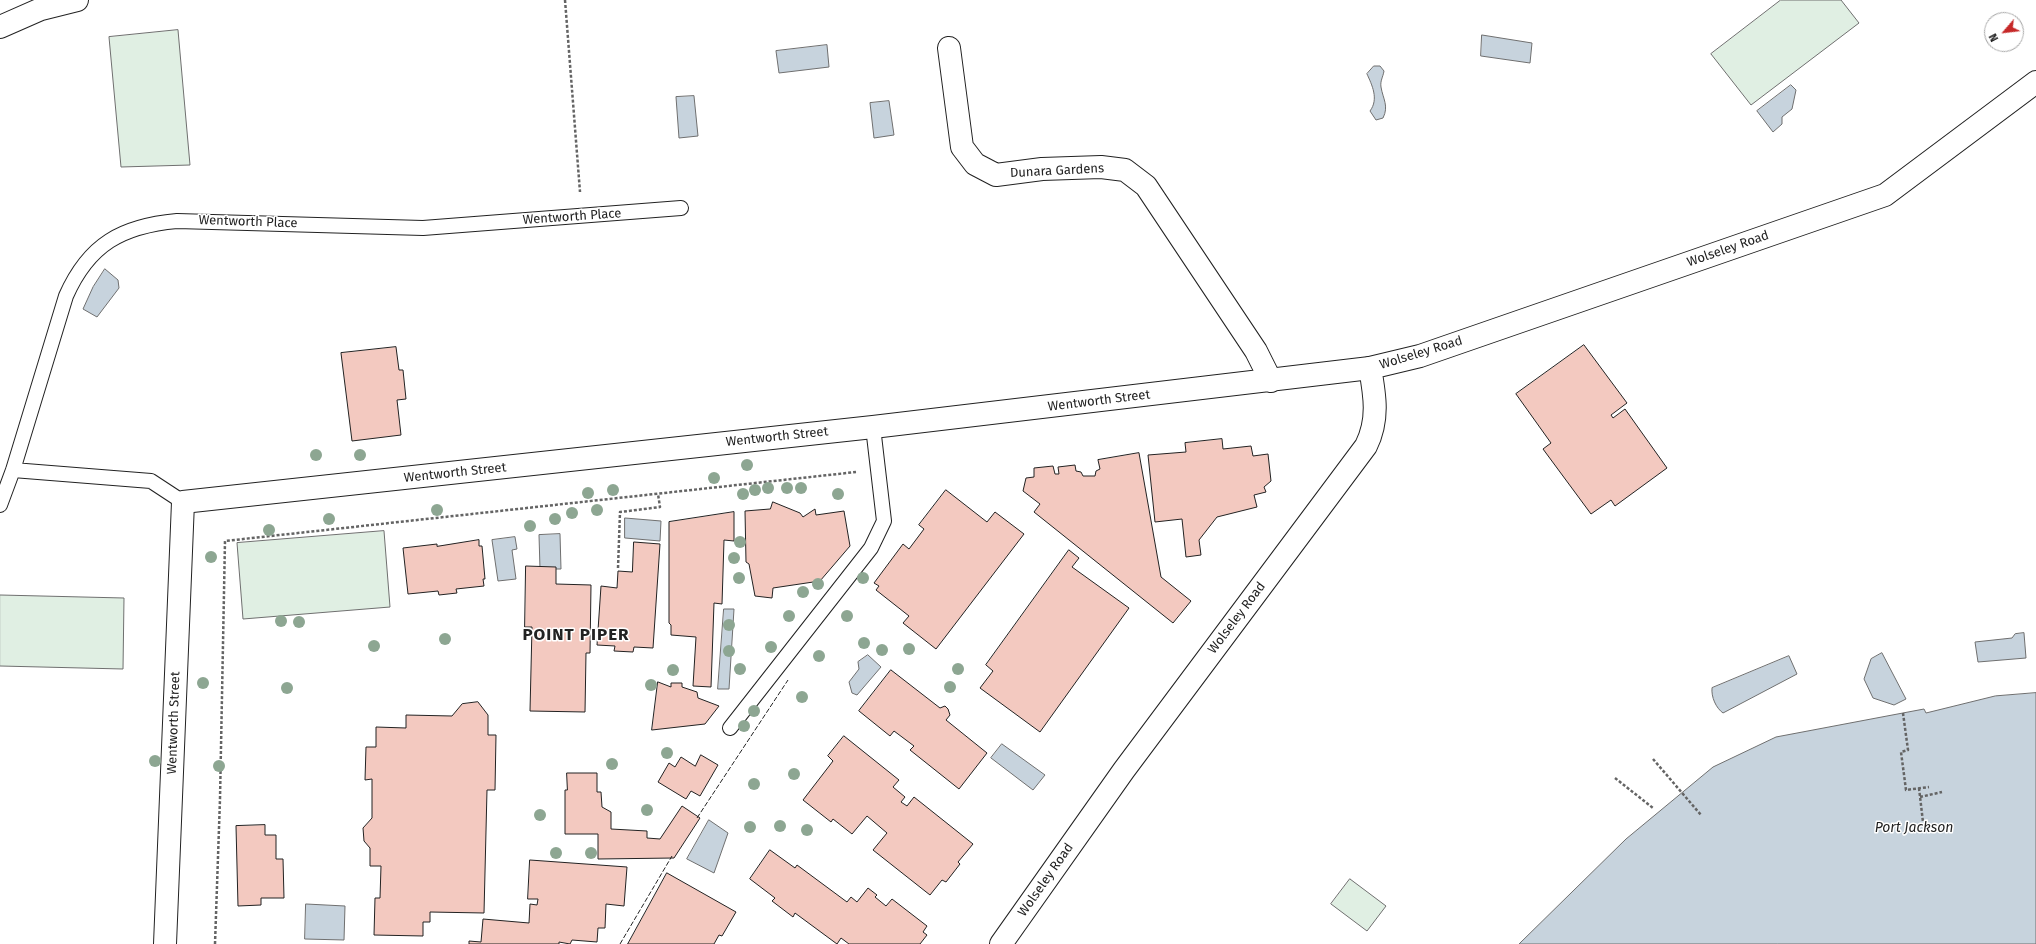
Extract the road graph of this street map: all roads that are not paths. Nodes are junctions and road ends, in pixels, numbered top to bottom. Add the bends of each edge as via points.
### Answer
1 (77, 0) edge
2 (0, 27) edge
3 (949, 48) dead end
4 (2036, 82) edge
5 (681, 208) dead end
6 (1370, 368) junction
7 (1271, 381) junction
8 (873, 427) junction
9 (14, 470) junction
10 (183, 502) junction
11 (0, 505) edge
12 (730, 728) dead end
13 (165, 944) edge
14 (1001, 944) edge

1 - 2 street via 41,10
3 - 7 street, Dunara Gardens via 962,147 975,164 996,174 1101,167 1125,170 1146,186 1256,351
4 - 6 street, Wolseley Road via 1885,195 1420,356
5 - 9 lane, Wentworth Place via 423,228 177,221 152,223 132,229 98,249 74,278 66,296
6 - 7 street, Wentworth Street
6 - 14 street, Wolseley Road via 1376,406 1371,436 1366,446 1124,770
7 - 8 street, Wentworth Street
8 - 10 street, Wentworth Street
8 - 12 lane via 884,521 871,548
9 - 10 lane via 150,482
9 - 11 lane, Wentworth Place
10 - 13 street, Wentworth Street

